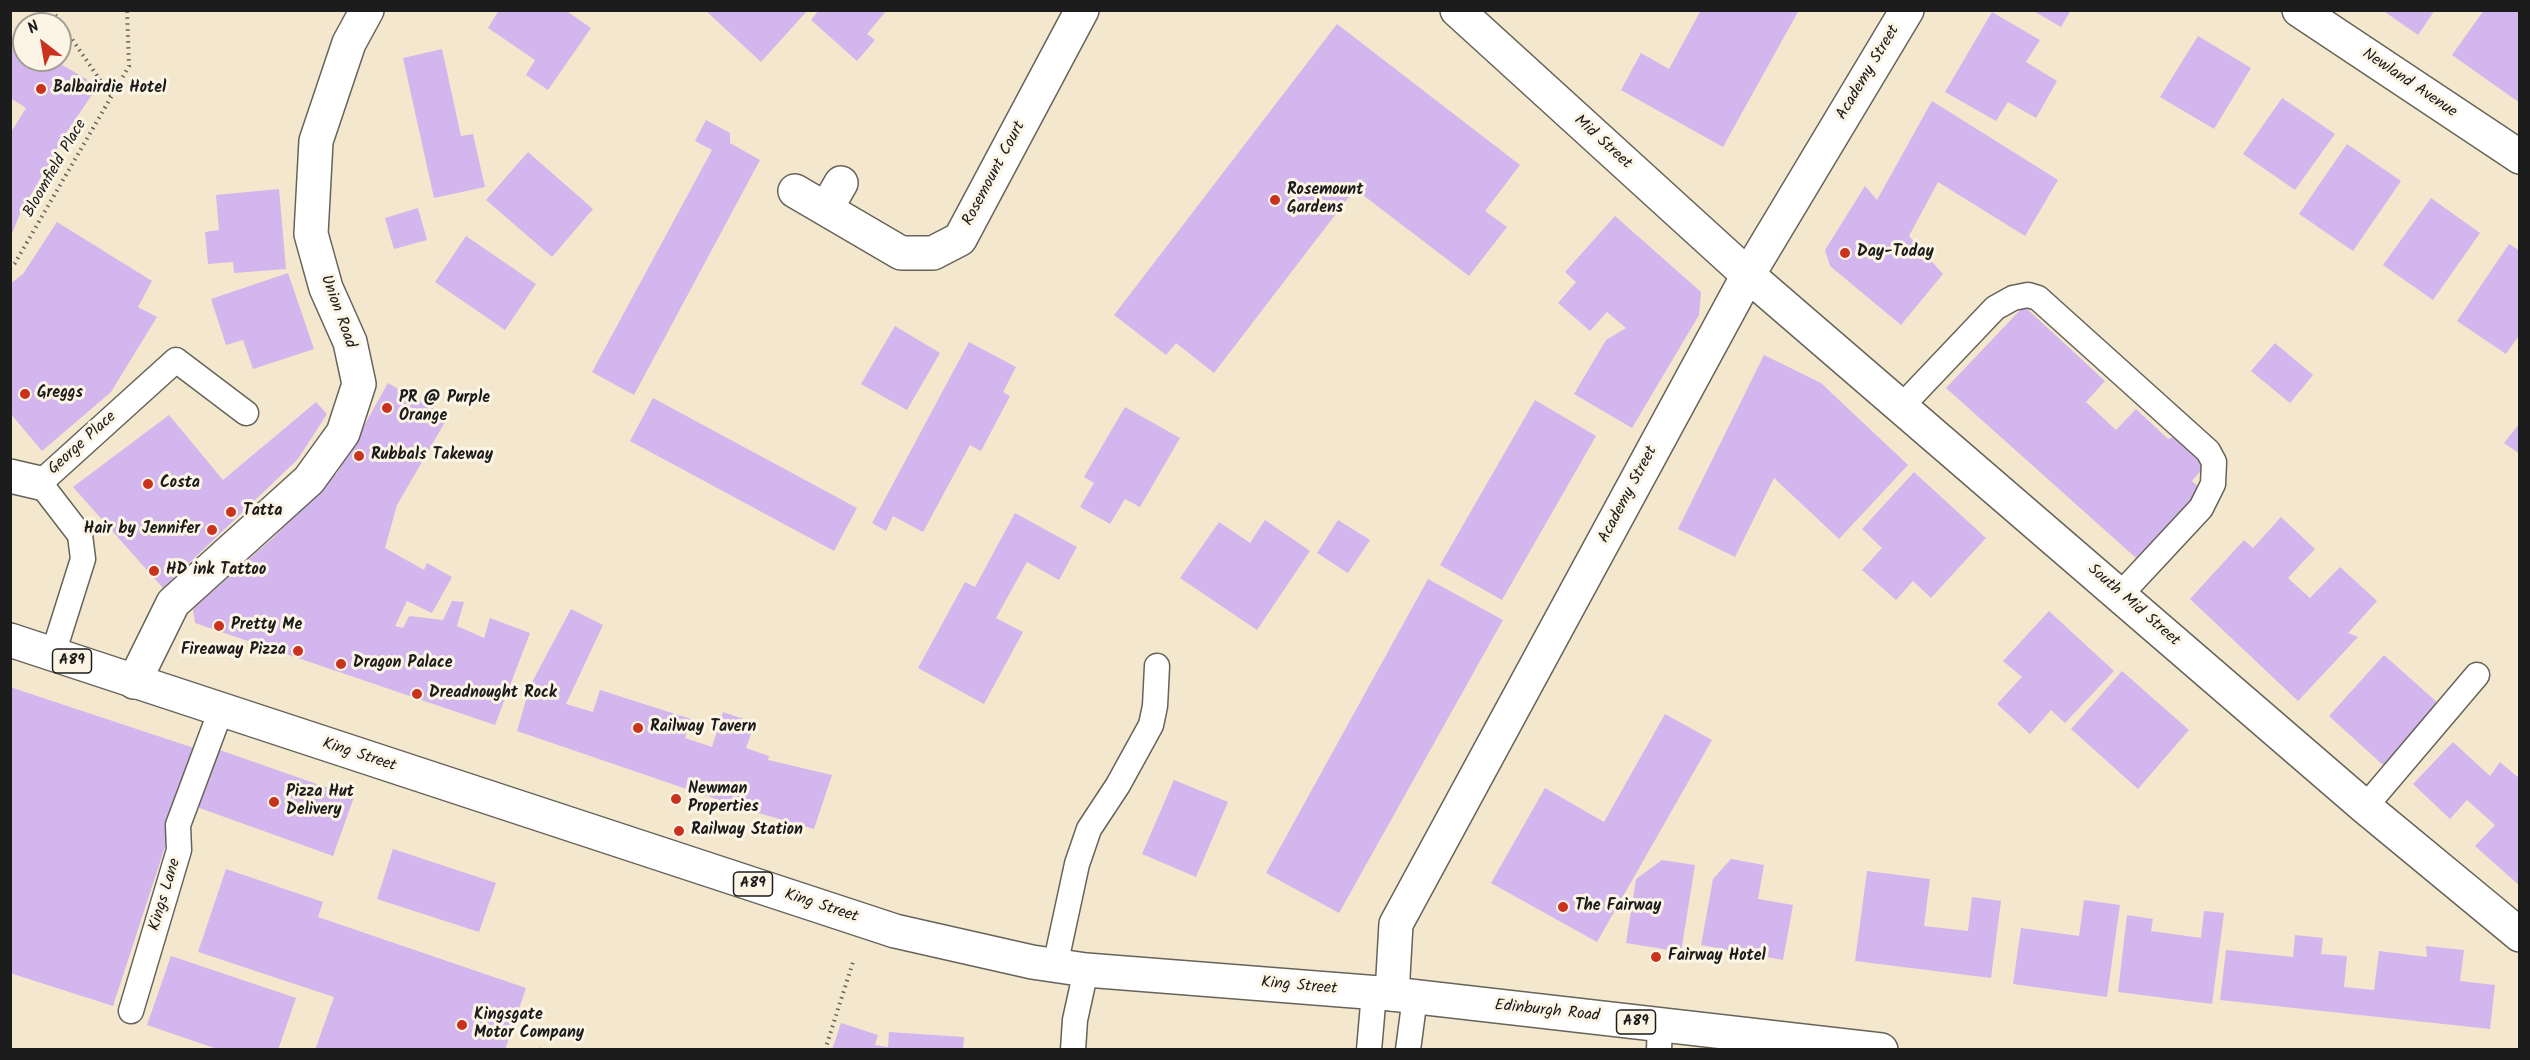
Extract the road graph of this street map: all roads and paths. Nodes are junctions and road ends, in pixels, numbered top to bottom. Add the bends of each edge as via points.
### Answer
1 (52, 10) edge
2 (127, 10) edge
3 (1082, 10) edge
4 (1457, 10) edge
5 (1907, 10) edge
6 (2299, 10) edge
7 (365, 12) edge
8 (111, 96) junction
9 (2520, 157) edge
10 (795, 191) dead end
11 (10, 268) edge
12 (1748, 275) junction
13 (1901, 407) junction
14 (246, 413) dead end
15 (25, 480) edge
16 (2120, 595) junction
17 (10, 640) edge
18 (53, 654) junction
19 (1157, 666) dead end
20 (2477, 675) dead end
21 (134, 682) junction
22 (221, 711) junction
23 (2365, 807) junction
24 (867, 921) junction
25 (2520, 935) edge
26 (1070, 968) junction
27 (1394, 995) junction
28 (131, 1011) dead end
29 (1659, 1037) edge
30 (825, 1050) edge
31 (1073, 1050) edge
32 (1369, 1050) edge
33 (1408, 1050) edge
34 (1881, 1050) edge

1 - 8 path
2 - 8 path, Bloomfield Place via 129,66
3 - 10 street, Rosemount Court via 960,239 933,253 901,253 834,196
4 - 12 street, Mid Street
5 - 12 street, Academy Street
6 - 9 street, Newland Avenue
7 - 21 street, Union Road via 350,43 316,141 311,234 326,288 350,342 359,384 343,433 309,480 173,603
8 - 11 path, Bloomfield Place
12 - 13 street, South Mid Street
12 - 27 street, Academy Street via 1396,924
13 - 16 street, South Mid Street
13 - 16 lane via 1995,308 2013,298 2038,298 2208,451 2214,462 2213,484 2201,508
14 - 15 lane, George Place via 176,360
15 - 18 lane, George Place via 80,535 83,559
16 - 23 street, South Mid Street
17 - 18 street, A89
18 - 21 street, A89
19 - 26 lane via 1151,725 1089,829 1077,864
20 - 23 lane
21 - 22 street, King Street / A89
22 - 24 street, King Street / A89
22 - 28 lane, Kings Lane via 178,825 179,850
23 - 25 street, South Mid Street
24 - 26 street, King Street / A89 via 895,931
24 - 30 path
26 - 27 street, King Street / A89
26 - 31 lane via 1075,1020
27 - 29 street, Edinburgh Road / A89
27 - 32 lane
27 - 33 lane
29 - 34 street, Edinburgh Road / A89

